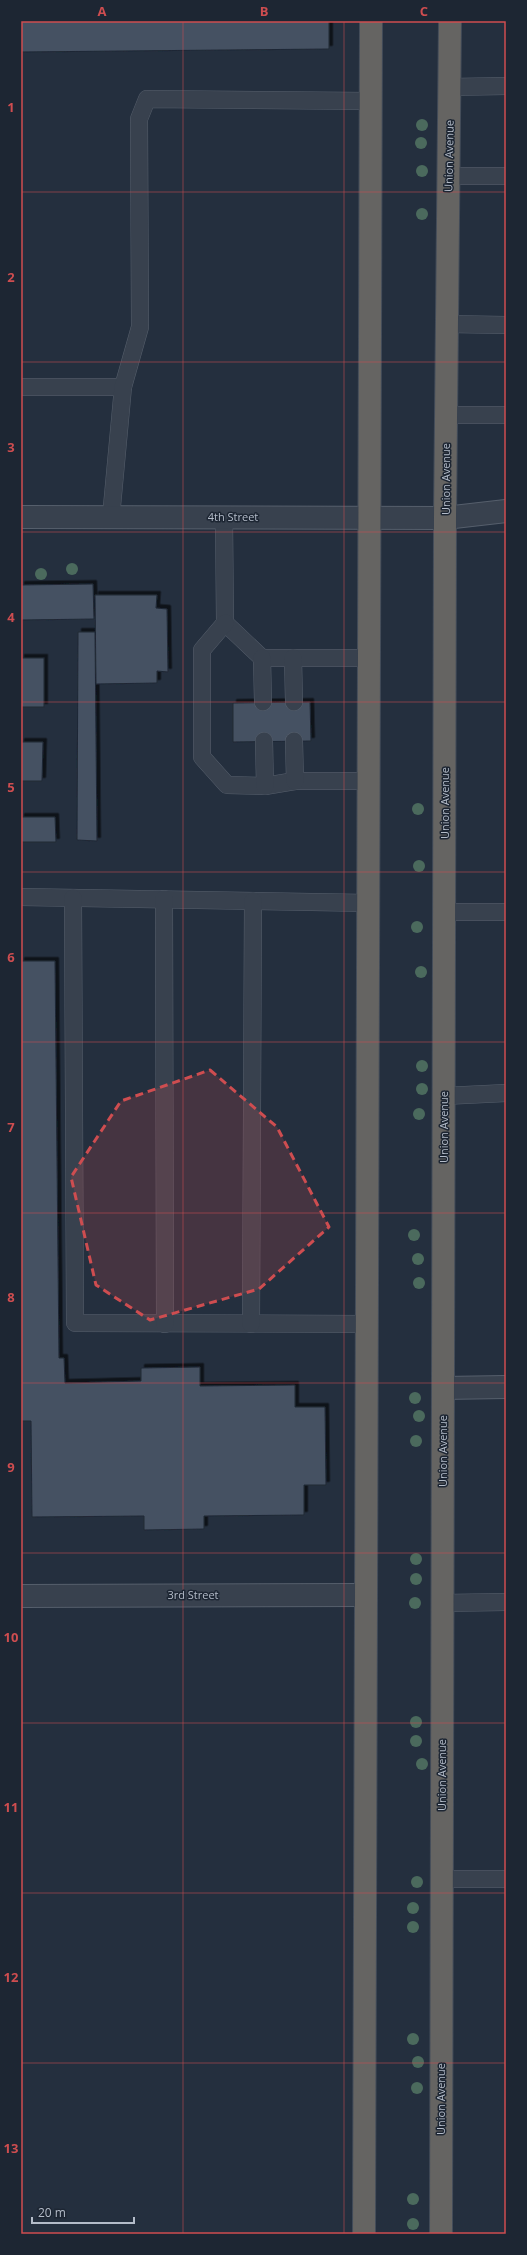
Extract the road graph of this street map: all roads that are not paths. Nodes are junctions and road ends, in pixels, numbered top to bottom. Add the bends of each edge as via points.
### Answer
1 (371, 21) edge
2 (450, 21) edge
3 (506, 86) edge
4 (450, 87) junction
5 (371, 101) junction
6 (449, 176) junction
7 (506, 176) edge
8 (447, 324) junction
9 (506, 325) edge
10 (123, 386) junction
11 (21, 387) edge
12 (446, 415) junction
13 (506, 415) edge
14 (506, 511) edge
15 (21, 516) edge
16 (111, 517) junction
17 (224, 517) junction
18 (370, 517) junction
19 (445, 518) junction
20 (224, 623) junction
21 (262, 658) junction
22 (293, 658) junction
23 (370, 658) junction
24 (263, 702) dead end
25 (294, 702) dead end
26 (264, 741) dead end
27 (294, 741) dead end
28 (295, 781) junction
29 (370, 781) junction
30 (265, 786) junction
31 (21, 897) edge
32 (73, 898) junction
33 (164, 899) junction
34 (253, 901) junction
35 (369, 903) junction
36 (444, 912) junction
37 (506, 912) edge
38 (506, 1093) edge
39 (444, 1096) junction
40 (165, 1324) junction
41 (251, 1324) junction
42 (367, 1324) junction
43 (506, 1387) edge
44 (443, 1388) junction
45 (366, 1595) junction
46 (21, 1596) edge
47 (443, 1602) junction
48 (506, 1602) edge
49 (442, 1879) junction
50 (506, 1879) edge
51 (364, 2234) edge
52 (441, 2234) edge

1 - 5 highway
2 - 4 highway, Union Avenue
3 - 4 lane
4 - 6 highway, Union Avenue
5 - 10 lane via 147,99 139,119 140,327
5 - 18 highway
6 - 7 lane
6 - 8 highway, Union Avenue
8 - 9 lane
8 - 12 highway, Union Avenue
10 - 11 lane
10 - 16 lane
12 - 13 lane
12 - 19 highway, Union Avenue
14 - 19 street, 4th Street
15 - 16 street, 4th Street
16 - 17 street, 4th Street
17 - 18 street, 4th Street
17 - 20 lane
18 - 19 street, 4th Street
18 - 23 highway
19 - 36 highway, Union Avenue
20 - 21 lane
20 - 30 lane via 202,650 202,757 227,785
21 - 22 lane
21 - 24 lane
22 - 23 lane
22 - 25 lane
23 - 29 highway
26 - 30 lane
27 - 28 lane
28 - 29 lane
28 - 30 lane
29 - 35 highway
31 - 32 lane
32 - 33 lane
32 - 40 lane via 75,1323
33 - 34 lane
33 - 40 lane
34 - 35 lane
34 - 41 lane
35 - 42 highway
36 - 37 lane
36 - 39 highway, Union Avenue
38 - 39 lane
39 - 44 highway, Union Avenue
40 - 41 lane
41 - 42 lane
42 - 45 highway
43 - 44 street
44 - 47 highway, Union Avenue
45 - 46 street, 3rd Street
45 - 51 highway
47 - 48 lane
47 - 49 highway, Union Avenue
49 - 50 lane
49 - 52 highway, Union Avenue

